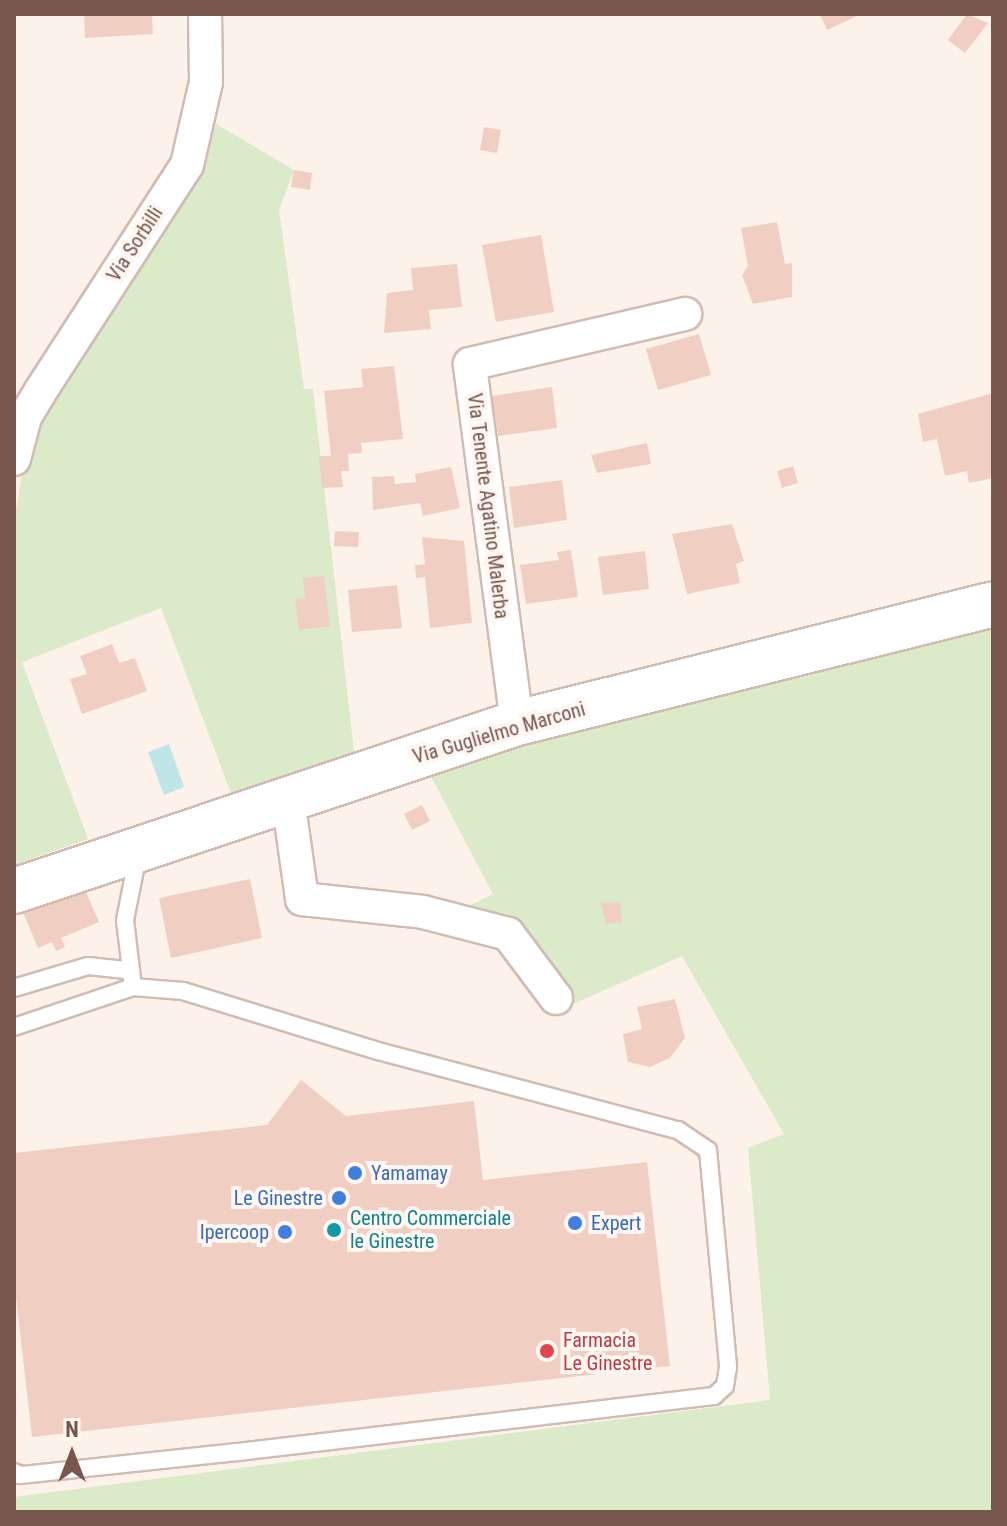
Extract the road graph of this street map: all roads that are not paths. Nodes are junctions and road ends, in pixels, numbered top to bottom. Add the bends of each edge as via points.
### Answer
1 (205, 14) edge
2 (685, 314) dead end
3 (14, 459) edge
4 (993, 604) edge
5 (517, 723) junction
6 (288, 799) junction
7 (140, 846) junction
8 (14, 891) edge
9 (126, 970) junction
10 (133, 987) junction
11 (14, 988) edge
12 (556, 998) dead end
13 (14, 1027) edge
14 (14, 1472) edge

1 - 3 street, Via Sorbilli via 206,82 187,165 25,417
2 - 5 street, Via Tenente Agatino Malerba via 470,364
4 - 5 main road, Via Guglielmo Marconi
5 - 6 main road, Via Guglielmo Marconi
6 - 7 main road, Via Guglielmo Marconi
6 - 12 street via 302,899 423,912 508,934
7 - 8 main road, Via Guglielmo Marconi
7 - 9 lane via 125,920
9 - 10 lane
9 - 11 lane via 88,966
10 - 13 lane
10 - 14 lane via 209,998 697,1139 708,1150 712,1171 725,1386 714,1396 222,1454

